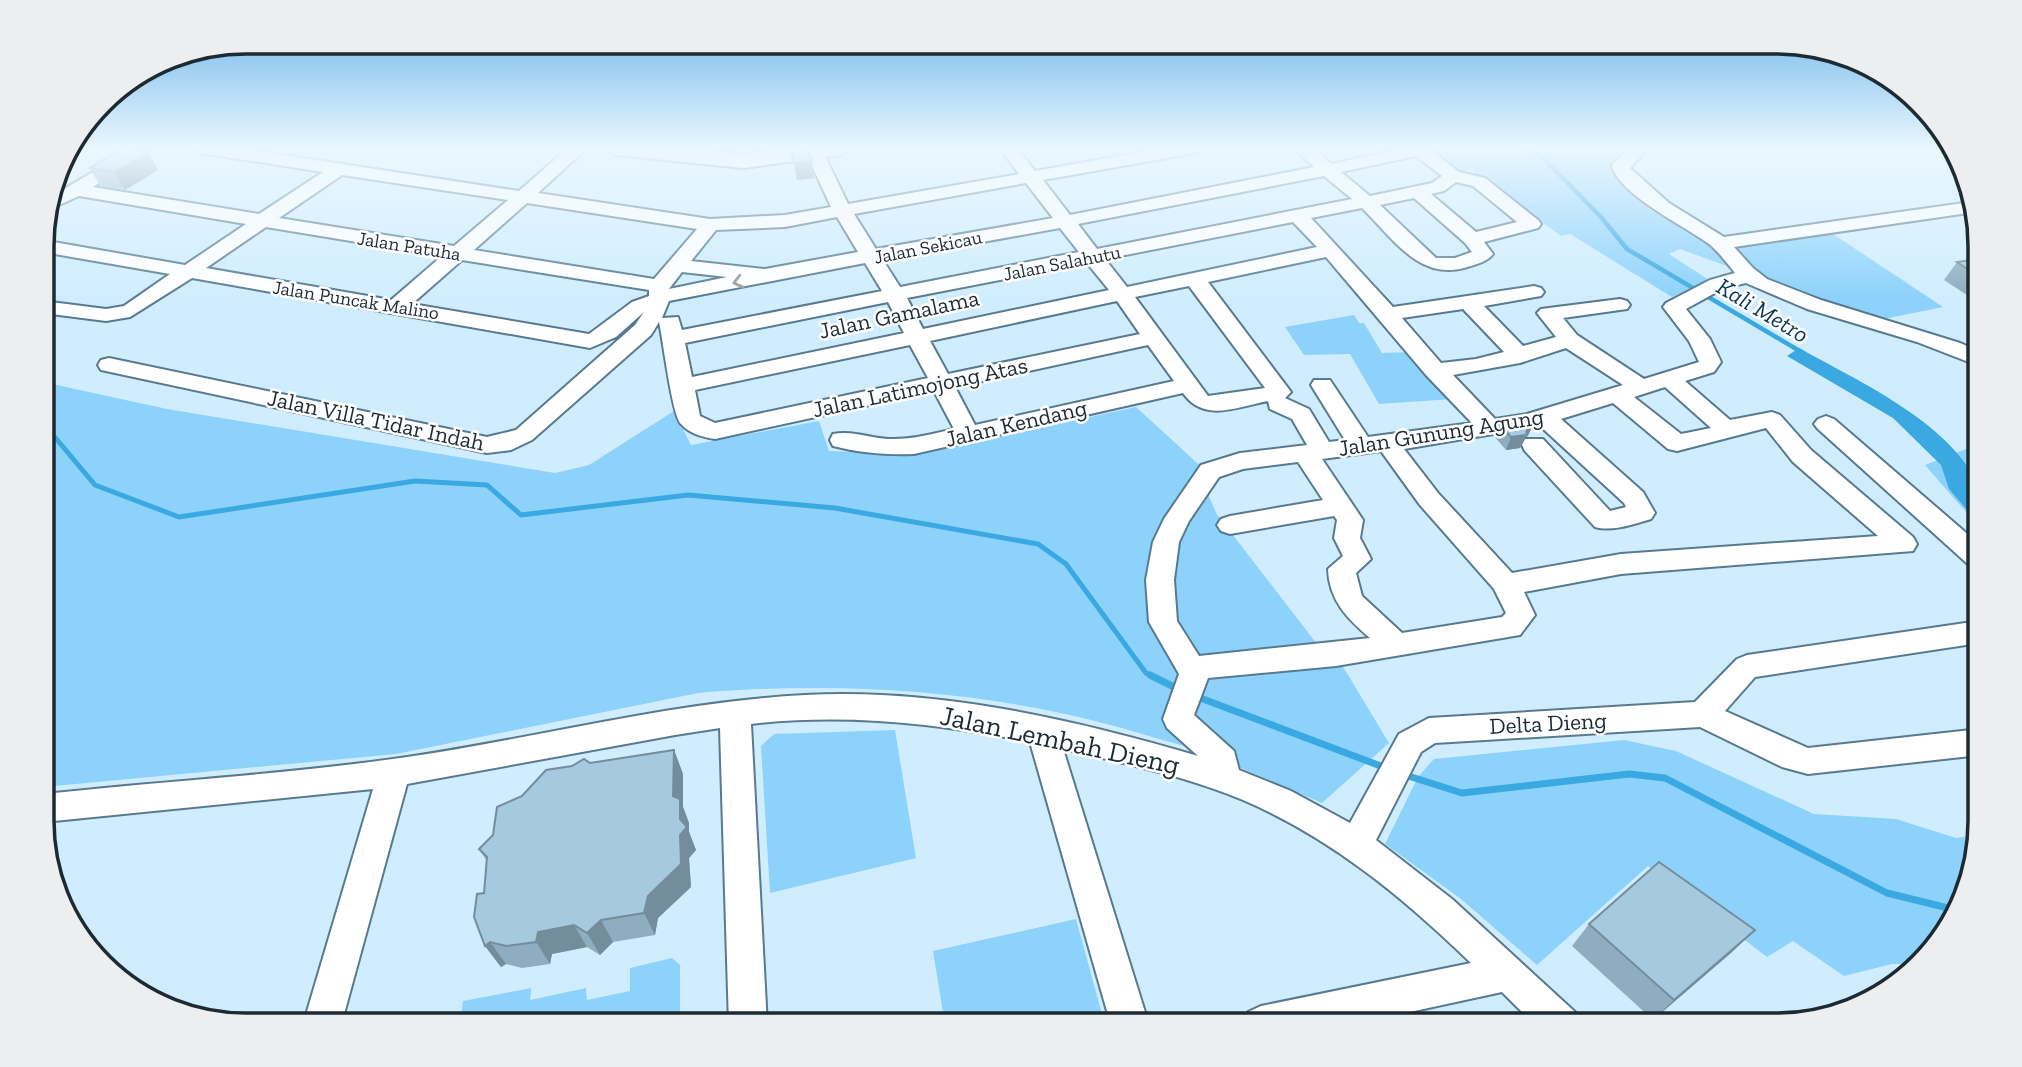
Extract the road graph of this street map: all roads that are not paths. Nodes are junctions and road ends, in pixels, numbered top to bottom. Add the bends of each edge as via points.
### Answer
1 (118, 198) edge
2 (295, 198) edge
3 (523, 198) edge
4 (536, 198) edge
5 (836, 198) edge
6 (921, 198) edge
7 (1047, 198) edge
8 (1194, 198) edge
9 (1213, 198) edge
10 (1361, 198) edge
11 (1386, 198) edge
12 (1425, 198) edge
13 (1499, 198) edge
14 (1650, 198) edge
15 (1366, 202) junction
16 (1963, 208) edge
17 (842, 212) junction
18 (1299, 218) junction
19 (260, 221) junction
20 (1065, 221) junction
21 (710, 225) junction
22 (1244, 228) junction
23 (1472, 239) junction
24 (1721, 243) junction
25 (55, 248) edge
26 (1331, 250) junction
27 (457, 254) junction
28 (873, 257) junction
29 (1093, 257) junction
30 (677, 265) junction
31 (187, 272) junction
32 (765, 275) junction
33 (1748, 276) junction
34 (1195, 278) junction
35 (1534, 292) dead end
36 (1122, 294) junction
37 (895, 295) junction
38 (658, 299) junction
39 (1470, 304) junction
40 (397, 306) junction
41 (1620, 306) dead end
42 (55, 309) edge
43 (1389, 314) junction
44 (919, 337) junction
45 (1155, 337) junction
46 (676, 338) junction
47 (1571, 340) junction
48 (1968, 355) edge
49 (1520, 356) junction
50 (109, 365) dead end
51 (1434, 370) junction
52 (1669, 379) junction
53 (941, 381) junction
54 (1188, 385) junction
55 (1322, 385) dead end
56 (682, 386) junction
57 (1643, 388) junction
58 (1619, 396) junction
59 (1278, 404) dead end
60 (1545, 418) junction
61 (689, 419) joint
62 (1716, 420) junction
63 (1826, 424) dead end
64 (1490, 428) junction
65 (968, 434) junction
66 (842, 440) dead end
67 (1387, 443) junction
68 (1361, 446) junction
69 (1534, 446) dead end
70 (1314, 452) junction
71 (1340, 506) junction
72 (1230, 525) dead end
73 (1968, 549) edge
74 (1505, 583) junction
75 (1968, 634) edge
76 (1396, 645) junction
77 (1188, 666) junction
78 (735, 714) junction
79 (1703, 714) junction
80 (1042, 730) junction
81 (1968, 743) edge
82 (394, 773) junction
83 (1224, 778) junction
84 (54, 807) edge
85 (1354, 846) junction
86 (1508, 973) junction
87 (1126, 1012) edge
88 (1321, 1012) edge
89 (1549, 1012) edge
90 (325, 1013) edge
91 (747, 1013) edge

1 - 19 street, Jalan Patuha
2 - 19 street
3 - 27 street
4 - 21 street
5 - 17 street
6 - 17 street
7 - 20 street
8 - 20 street, Jalan Sekicau
9 - 22 street
10 - 15 street
11 - 15 street, Jalan Salahutu
12 - 23 street
13 - 23 street via 1530,226
14 - 24 street via 1671,216
15 - 18 street, Jalan Salahutu
15 - 23 street via 1432,264 1453,265 1483,254
16 - 24 street
17 - 21 street
17 - 28 street
18 - 22 street, Jalan Salahutu
18 - 26 street
19 - 27 street, Jalan Patuha
19 - 31 street
20 - 28 street, Jalan Sekicau
20 - 29 street
21 - 30 street, Jalan Villa Tidar Indah
22 - 29 street, Jalan Salahutu
24 - 33 street
25 - 31 street, Jalan Puncak Malino
26 - 34 street, Jalan Gamalama
26 - 43 street
27 - 38 street, Jalan Patuha
27 - 40 street
28 - 32 street, Jalan Sekicau
28 - 37 street
29 - 36 street
29 - 37 street, Jalan Salahutu
30 - 32 street
30 - 38 street, Jalan Villa Tidar Indah
31 - 40 street, Jalan Puncak Malino
31 - 42 street via 121,313
32 -> 38 street
33 - 48 street
33 - 52 street, Jalan Gunung Agung via 1717,284 1673,307 1699,339 1710,362
34 - 36 street, Jalan Gamalama
34 - 54 street via 1280,392 1211,405 1200,401
35 - 39 street
36 - 44 street, Jalan Gamalama
36 - 45 street
37 - 44 street
37 - 46 street, Jalan Salahutu
38 - 40 street, Jalan Puncak Malino via 643,303 605,335 590,341
38 - 46 street
38 - 50 street, Jalan Villa Tidar Indah via 643,330 524,435 502,444 473,442
39 - 43 street
39 - 49 street
41 - 47 street via 1548,313
43 - 51 street
44 - 53 street
44 - 56 street, Jalan Gamalama
45 - 53 street, Jalan Latimojong Atas
45 - 54 street
46 - 56 street
47 - 49 street
47 - 57 street
49 - 51 street
51 - 64 street
52 - 57 street, Jalan Gunung Agung
52 - 62 street
53 - 61 street, Jalan Latimojong Atas via 715,431 704,430
53 - 65 street
54 - 65 street, Jalan Kendang
55 - 68 street
56 - 61 street
57 - 58 street, Jalan Gunung Agung
58 - 60 street, Jalan Gunung Agung
58 - 62 street via 1677,443 1730,432
59 - 70 street via 1299,411
60 - 64 street, Jalan Gunung Agung
60 - 69 street via 1634,498 1642,513 1604,521
62 - 74 street via 1772,420 1802,456 1904,544 1621,564
63 - 73 street
64 - 67 street, Jalan Gunung Agung
65 - 66 street, Jalan Kendang via 914,446
67 - 68 street, Jalan Gunung Agung
67 - 74 street via 1429,499
68 - 70 street, Jalan Gunung Agung
70 - 71 street
70 - 77 street, Jalan Gunung Agung via 1232,463 1210,471 1177,519 1167,542 1160,595 1163,622
71 - 72 street
71 - 76 street via 1350,520 1347,538 1358,559 1342,569 1346,597 1368,623 1382,629
74 - 76 street via 1521,615 1515,625
75 - 79 street via 1747,667
76 - 77 street via 1336,655
77 - 83 street via 1178,719 1223,760
78 - 80 street, Jalan Lembah Dieng via 772,709 904,711 977,717
78 - 82 street, Jalan Lembah Dieng
78 - 91 street
79 - 81 street, Delta Dieng via 1808,761
79 - 85 street, Delta Dieng via 1439,729 1415,738
80 - 83 street, Jalan Lembah Dieng
80 - 87 street
82 - 84 street
82 - 90 street
83 - 85 street, Jalan Lembah Dieng via 1309,816
85 - 86 street, Jalan Lembah Dieng via 1421,896
86 - 88 street
86 - 89 street, Jalan Lembah Dieng

